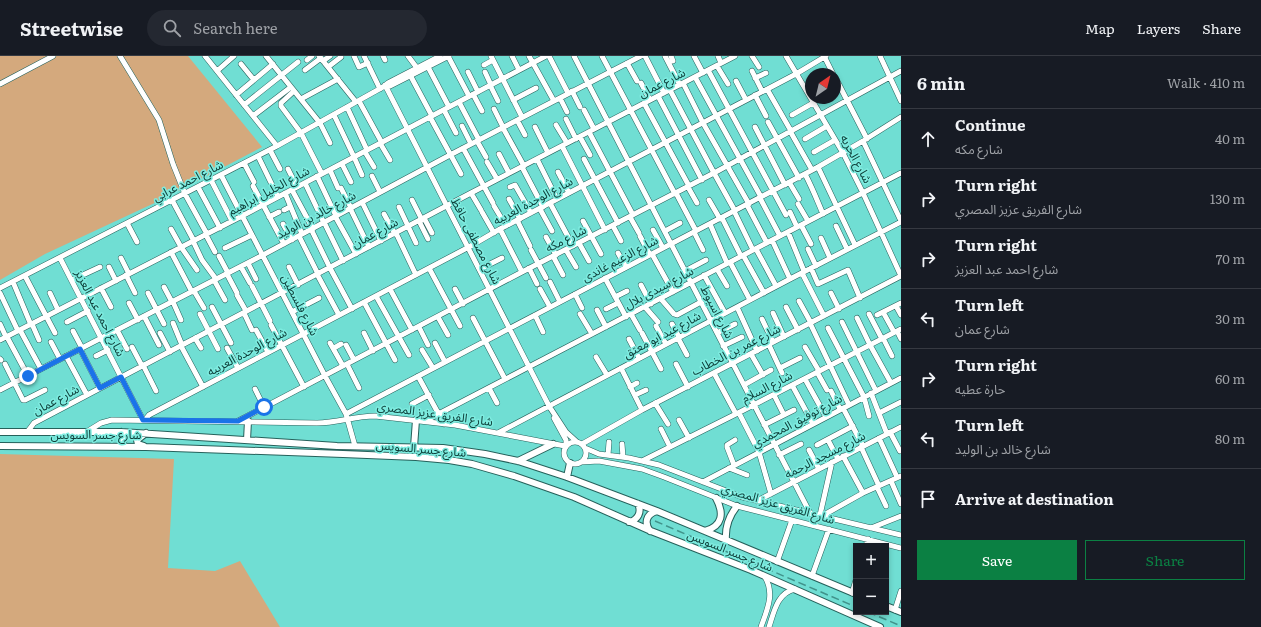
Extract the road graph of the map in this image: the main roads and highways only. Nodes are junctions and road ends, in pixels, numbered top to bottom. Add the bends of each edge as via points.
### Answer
1 (416, 420) road end
2 (248, 422) road end
3 (0, 432) edge
4 (121, 432) junction
5 (146, 433) junction
6 (247, 440) junction
7 (554, 444) road end
8 (0, 446) edge
9 (121, 446) junction
10 (146, 447) junction
11 (414, 447) junction
12 (518, 461) junction
13 (570, 463) road end
14 (567, 476) junction
15 (716, 498) road end
16 (638, 504) junction
17 (737, 506) road end
18 (657, 511) junction
19 (629, 522) junction
20 (651, 531) junction
21 (705, 531) junction
22 (726, 540) junction
23 (853, 593) edge
24 (880, 627) edge

1 - 11 main road
2 - 6 main road
3 - 4 main road, شارع جسر السويس
4 - 5 main road, شارع جسر السويس
4 - 9 main road via 124,439
5 - 6 main road, شارع جسر السويس
5 - 10 main road via 137,441
6 - 11 main road, شارع جسر السويس
7 - 12 main road
8 - 9 main road, شارع جسر السويس
9 - 10 main road, شارع جسر السويس
10 - 19 main road, شارع جسر السويس via 449,460 535,483 574,497
11 - 12 main road, شارع جسر السويس via 458,450
12 - 14 main road, شارع جسر السويس
13 - 14 main road
14 - 16 main road, شارع جسر السويس
15 - 21 main road via 721,510 720,519 714,527
16 - 18 main road, شارع جسر السويس
16 - 19 main road via 638,517
17 - 22 main road via 727,524
18 - 20 main road via 648,517 647,525
18 - 21 main road, شارع جسر السويس
19 - 20 main road, شارع جسر السويس
20 - 24 main road, شارع جسر السويس via 795,589
21 - 22 main road, شارع جسر السويس
22 - 23 main road, شارع جسر السويس

